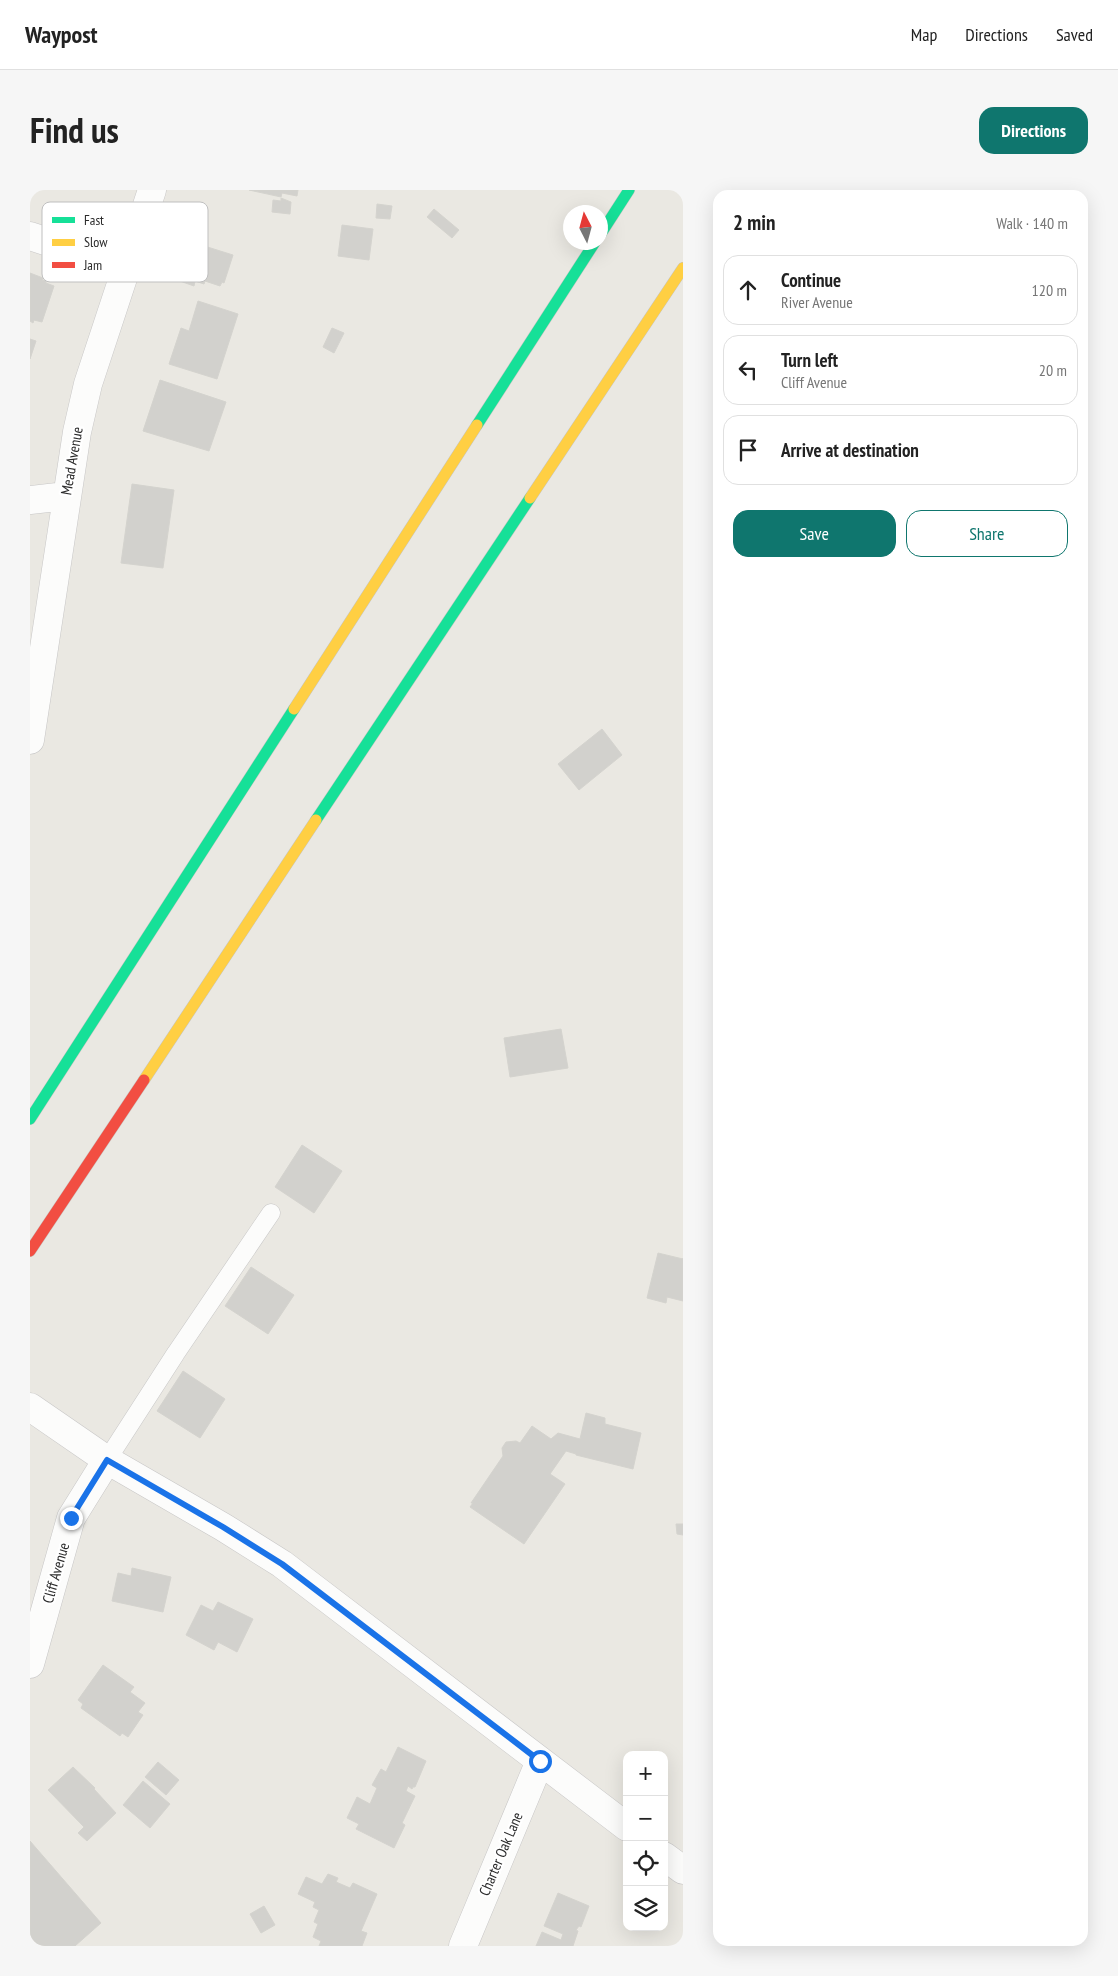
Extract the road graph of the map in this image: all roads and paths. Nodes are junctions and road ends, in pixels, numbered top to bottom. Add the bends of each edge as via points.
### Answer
1 (152, 190) edge
2 (630, 190) edge
3 (148, 202) edge
4 (608, 223) edge
5 (30, 236) edge
6 (42, 240) edge
7 (590, 250) edge
8 (683, 268) edge
9 (122, 282) edge
10 (66, 496) junction
11 (30, 500) edge
12 (30, 740) edge
13 (30, 1119) edge
14 (271, 1213) dead end
15 (30, 1250) edge
16 (30, 1407) edge
17 (107, 1460) junction
18 (30, 1664) edge
19 (540, 1761) junction
20 (623, 1824) edge
21 (668, 1859) edge
22 (683, 1870) edge
23 (463, 1946) edge

1 - 3 street, Mead Avenue
2 - 4 highway
5 - 6 street
7 - 13 highway
8 - 15 highway
9 - 10 street, Mead Avenue via 88,384 76,432
10 - 11 street
10 - 12 street, Mead Avenue
14 - 17 lane
16 - 17 street
17 - 18 street, Cliff Avenue via 71,1518
17 - 19 street via 282,1564
19 - 20 street
19 - 23 street, Charter Oak Lane
21 - 22 street

